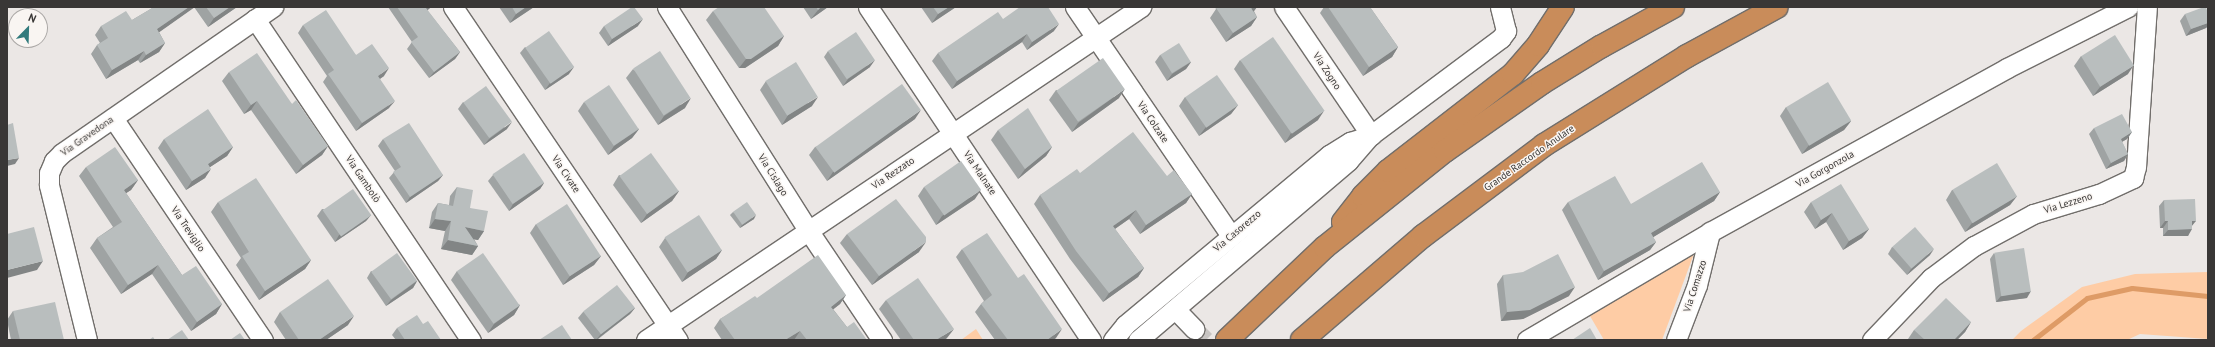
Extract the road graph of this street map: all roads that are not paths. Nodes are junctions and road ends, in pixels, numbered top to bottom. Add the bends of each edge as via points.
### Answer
1 (273, 7) edge
2 (453, 7) edge
3 (667, 7) edge
4 (868, 7) edge
5 (1075, 7) edge
6 (1141, 7) edge
7 (1284, 7) edge
8 (1500, 7) edge
9 (1563, 7) edge
10 (1673, 7) edge
11 (1777, 7) edge
12 (2128, 7) edge
13 (2147, 7) edge
14 (255, 19) junction
15 (1096, 38) junction
16 (113, 118) junction
17 (952, 132) junction
18 (1371, 135) junction
19 (808, 230) junction
20 (1710, 232) junction
21 (1231, 236) junction
22 (1325, 247) junction
23 (1175, 310) junction
24 (1194, 329) tunnel mouth
25 (673, 332) edge
26 (87, 340) edge
27 (263, 340) edge
28 (471, 340) edge
29 (646, 340) edge
30 (882, 340) edge
31 (1091, 340) edge
32 (1113, 340) edge
33 (1138, 340) edge
34 (1227, 340) edge
35 (1302, 340) edge
36 (1527, 340) edge
37 (1676, 340) edge
38 (1872, 340) edge

1 - 14 street, Via Gravedona
2 - 25 street, Via Civate
3 - 19 street, Via Cislago
4 - 17 street, Via Malnate
5 - 15 street, Via Colzate
6 - 15 street, Via Rezzato
7 - 18 street, Via Zogno
8 - 18 street, Via Casorezzo via 1506,31 1501,38
9 - 22 highway via 1521,66 1374,183
10 - 22 highway via 1602,46 1480,126
11 - 35 highway, Grande Raccordo Anulare via 1687,56 1544,146 1423,236
12 - 20 street, Via Gorgonzola via 2007,68
13 - 38 street, Via Lezzeno via 2136,167 2133,178 2099,194 2033,214 1974,246 1931,278
14 - 16 street, Via Gravedona
14 - 28 street, Via Gambolò
15 - 17 street, Via Rezzato
15 - 21 street, Via Colzate
16 - 26 street, Via Gravedona via 62,153 54,161 49,173 49,184
16 - 27 street, Via Treviglio
17 - 19 street, Via Rezzato
17 - 31 street, Via Malnate
18 - 21 street, Via Casorezzo via 1350,142 1329,155
18 - 23 street, Via Casorezzo via 1352,158
19 - 25 street, Via Rezzato
19 - 30 street, Via Cislago
20 - 36 street, Via Gorgonzola
20 - 37 street, Via Comazzo via 1697,285
21 - 32 street, Via Casorezzo via 1125,325
22 - 34 highway
23 - 24 street
23 - 33 street, Via Casorezzo
25 - 29 street, Via Rezzato

